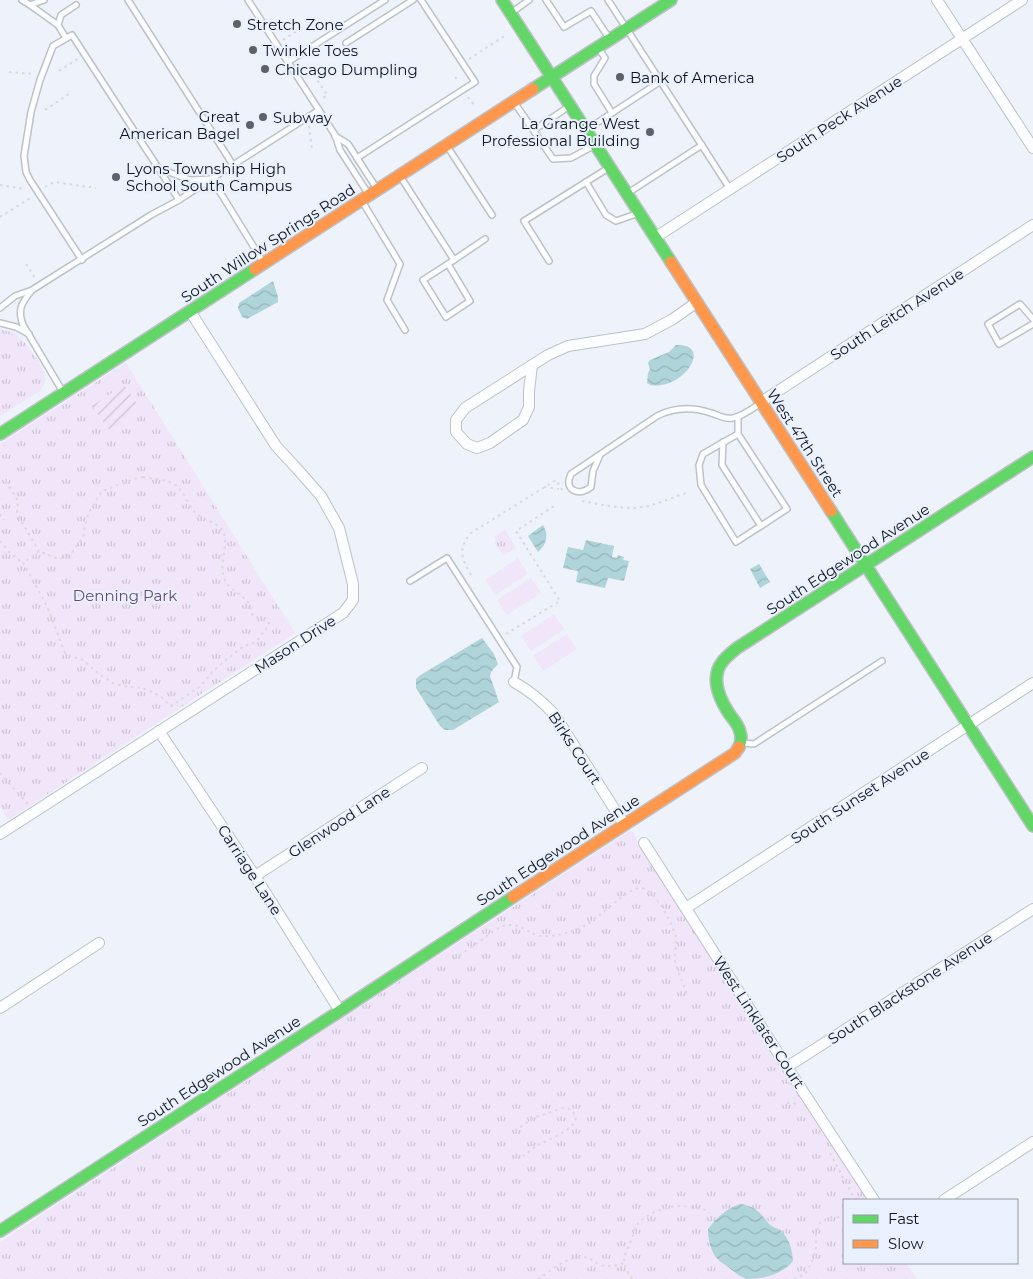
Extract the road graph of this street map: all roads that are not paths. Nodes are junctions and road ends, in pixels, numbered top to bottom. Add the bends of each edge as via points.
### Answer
1 (22, 0) edge
2 (44, 0) edge
3 (128, 0) edge
4 (248, 0) edge
5 (385, 0) edge
6 (413, 0) edge
7 (421, 0) edge
8 (502, 0) edge
9 (528, 0) edge
10 (546, 0) edge
11 (608, 0) edge
12 (671, 0) edge
13 (938, 0) edge
14 (1022, 0) edge
15 (30, 5) junction
16 (76, 5) dead end
17 (510, 13) junction
18 (58, 26) junction
19 (627, 29) junction
20 (66, 38) junction
21 (963, 39) junction
22 (610, 40) junction
23 (346, 43) dead end
24 (598, 47) junction
25 (288, 62) junction
26 (552, 78) junction
27 (660, 81) junction
28 (514, 102) junction
29 (570, 106) junction
30 (319, 110) junction
31 (612, 113) junction
32 (534, 130) junction
33 (586, 130) junction
34 (335, 135) junction
35 (596, 145) junction
36 (702, 145) junction
37 (446, 146) junction
38 (1033, 148) edge
39 (357, 158) junction
40 (234, 165) junction
41 (610, 167) junction
42 (158, 168) junction
43 (400, 176) junction
44 (212, 179) junction
45 (586, 182) junction
46 (730, 189) junction
47 (628, 194) junction
48 (370, 195) junction
49 (179, 200) junction
50 (640, 212) junction
51 (492, 215) dead end
52 (1033, 225) edge
53 (656, 238) junction
54 (485, 239) dead end
55 (82, 260) junction
56 (454, 260) junction
57 (549, 261) dead end
58 (264, 263) junction
59 (448, 264) junction
60 (32, 290) junction
61 (697, 302) junction
62 (0, 308) edge
63 (190, 311) junction
64 (1033, 319) edge
65 (0, 323) edge
66 (1033, 324) edge
67 (405, 330) dead end
68 (29, 334) junction
69 (532, 364) junction
70 (64, 393) junction
71 (761, 402) junction
72 (738, 417) junction
73 (0, 434) edge
74 (738, 434) junction
75 (724, 442) junction
76 (600, 455) junction
77 (1033, 457) edge
78 (761, 526) junction
79 (866, 565) junction
80 (410, 581) dead end
81 (882, 661) dead end
82 (514, 682) joint
83 (1033, 683) edge
84 (969, 725) junction
85 (159, 731) junction
86 (742, 743) junction
87 (422, 768) dead end
88 (624, 824) junction
89 (1033, 826) edge
90 (0, 834) edge
91 (644, 843) dead end
92 (255, 876) junction
93 (686, 908) junction
94 (1033, 908) edge
95 (99, 943) dead end
96 (0, 1008) edge
97 (340, 1011) junction
98 (787, 1067) junction
99 (1033, 1142) edge
100 (873, 1199) edge
101 (946, 1199) edge
102 (0, 1231) edge

1 - 15 lane
2 - 15 lane
3 - 40 lane
4 - 25 lane
5 - 25 lane
6 - 23 lane
7 - 39 lane via 475,82
8 - 17 street, West 47th Street
9 - 17 lane
10 - 22 lane via 564,27 591,11
11 - 19 lane
12 - 19 street, South Willow Springs Road
13 - 21 street
14 - 21 street, South Peck Avenue
15 - 18 lane
16 - 18 lane via 61,15
17 - 26 street, West 47th Street
18 - 20 lane
19 - 22 street, South Willow Springs Road
19 - 27 lane
20 - 42 lane via 72,34
20 - 55 lane via 53,46 40,80 24,156 26,172
21 - 38 street
21 - 46 street, South Peck Avenue
22 - 24 street, South Willow Springs Road
24 - 26 street, South Willow Springs Road
24 - 31 lane via 605,58 594,76 594,84
25 - 30 lane
26 - 28 street, South Willow Springs Road
26 - 29 street, West 47th Street
27 - 31 lane
27 - 36 lane
28 - 32 lane
28 - 37 street, South Willow Springs Road
29 - 32 lane
29 - 33 street, West 47th Street
30 - 34 lane
30 - 40 lane
31 - 33 lane
32 - 35 lane via 553,159 571,158
33 - 35 street, West 47th Street
34 - 39 lane via 348,144
34 - 48 lane via 340,150
35 - 41 street, West 47th Street
36 - 46 lane
36 - 47 lane
37 - 43 street, South Willow Springs Road
37 - 51 lane
39 - 48 lane
40 - 44 lane
41 - 45 lane
41 - 47 street, West 47th Street
42 - 44 lane via 190,180
42 - 49 lane
43 - 48 street, South Willow Springs Road
43 - 56 lane
44 - 49 lane
44 - 58 lane
45 - 50 lane via 606,215 616,221
45 - 57 lane via 524,221
46 - 53 street, South Peck Avenue
47 - 50 street, West 47th Street
48 - 58 street, South Willow Springs Road
48 - 67 lane via 400,264 387,300
49 - 55 lane
50 - 53 street, West 47th Street
52 - 71 street, South Leitch Avenue
53 - 61 street, West 47th Street
54 - 56 lane
55 - 60 lane
56 - 59 lane
58 - 63 street, South Willow Springs Road
59 - 59 lane via 423,280 446,317 470,301
60 - 62 lane via 15,296
60 - 68 lane via 20,308 20,317
61 - 69 street via 645,334 568,346
61 - 71 street, West 47th Street
63 - 70 street, South Willow Springs Road
63 - 85 street, Mason Drive via 276,446 321,496 339,528 353,584 353,600 343,613
64 - 66 lane via 1020,304 988,324 999,344
65 - 68 lane
68 - 70 lane
69 - 69 street via 464,408 456,420 456,432 467,444 477,448 523,420 529,407
70 - 73 street, South Willow Springs Road
71 - 72 lane
71 - 79 street, West 47th Street
72 - 74 lane
72 - 76 lane via 724,418 710,412 682,408 666,412
74 - 75 lane
74 - 78 lane via 787,509
75 - 78 lane via 722,464
75 - 78 lane via 703,454 699,465 701,484 736,542
76 - 76 lane via 571,474 568,480 571,488 581,492 591,487
77 - 79 street, South Edgewood Avenue
79 - 84 street, West 47th Street
79 - 86 street, South Edgewood Avenue via 737,648 720,663 715,678 718,694 740,730
80 - 82 lane via 447,558 517,667
81 - 86 lane via 754,744
82 - 88 street, Birks Court via 540,699 554,714
83 - 84 street, South Sunset Avenue
84 - 89 street, West 47th Street
84 - 93 street, South Sunset Avenue
85 - 90 street, Mason Drive
85 - 92 street, Carriage Lane
86 - 88 street, South Edgewood Avenue via 735,753
87 - 92 street, Glenwood Lane
88 - 97 street, South Edgewood Avenue
91 - 93 street, West Linklater Court
92 - 97 street, Carriage Lane
93 - 98 street, West Linklater Court
94 - 98 street, South Blackstone Avenue
95 - 96 street
97 - 102 street, South Edgewood Avenue
98 - 100 street, West Linklater Court
99 - 101 street

